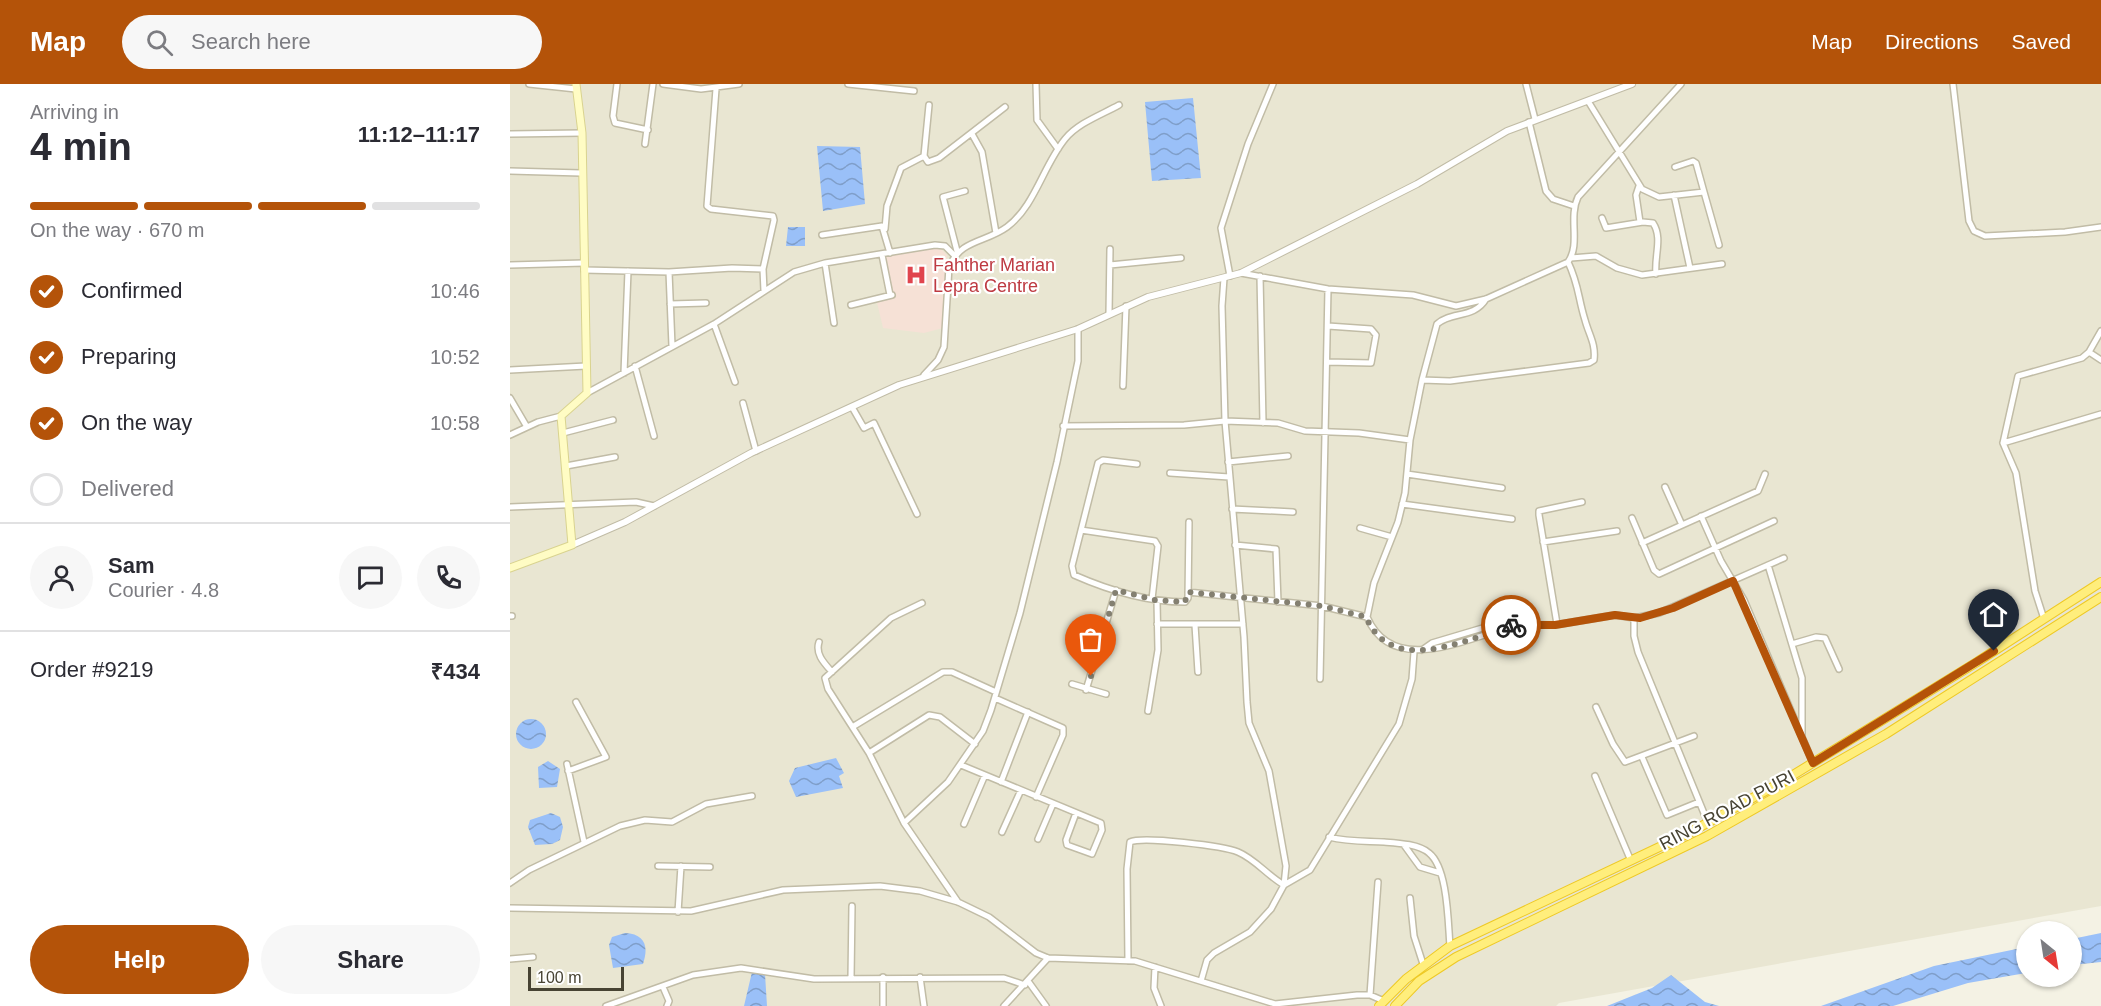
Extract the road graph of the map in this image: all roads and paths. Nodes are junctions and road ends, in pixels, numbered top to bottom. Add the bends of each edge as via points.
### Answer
1 (529, 84) edge
2 (617, 84) edge
3 (653, 84) edge
4 (663, 84) edge
5 (739, 84) edge
6 (853, 84) edge
7 (1036, 84) edge
8 (1273, 84) edge
9 (1526, 84) edge
10 (1632, 84) edge
11 (1681, 84) edge
12 (1953, 84) edge
13 (576, 86) edge
14 (716, 89) junction
15 (914, 91) dead end
16 (1588, 100) junction
17 (929, 105) dead end
18 (1119, 105) dead end
19 (1005, 107) dead end
20 (1532, 121) junction
21 (648, 130) junction
22 (582, 133) junction
23 (510, 134) edge
24 (972, 134) junction
25 (645, 144) dead end
26 (1058, 149) junction
27 (1618, 152) junction
28 (924, 156) junction
29 (1674, 167) dead end
30 (510, 171) edge
31 (581, 173) junction
32 (1639, 186) junction
33 (965, 192) dead end
34 (1704, 192) junction
35 (1674, 195) junction
36 (1574, 206) junction
37 (1602, 218) dead end
38 (1640, 222) junction
39 (2101, 227) edge
40 (885, 229) junction
41 (996, 233) junction
42 (822, 235) dead end
43 (1719, 244) dead end
44 (1110, 249) dead end
45 (956, 253) junction
46 (890, 254) junction
47 (882, 255) junction
48 (1181, 258) dead end
49 (1569, 260) junction
50 (825, 263) junction
51 (1722, 264) dead end
52 (510, 265) edge
53 (1110, 265) junction
54 (584, 267) junction
55 (1690, 268) junction
56 (763, 269) junction
57 (628, 272) junction
58 (669, 272) junction
59 (1241, 273) junction
60 (1656, 274) junction
61 (1260, 276) junction
62 (1227, 277) junction
63 (1328, 289) junction
64 (764, 291) junction
65 (1486, 299) junction
66 (706, 303) dead end
67 (669, 304) junction
68 (851, 305) dead end
69 (1126, 306) junction
70 (1109, 314) junction
71 (834, 323) dead end
72 (714, 324) junction
73 (1328, 326) junction
74 (1078, 329) junction
75 (2101, 331) edge
76 (672, 346) junction
77 (2089, 352) junction
78 (2101, 360) edge
79 (1327, 362) junction
80 (586, 366) junction
81 (635, 366) junction
82 (510, 370) edge
83 (624, 373) junction
84 (924, 375) junction
85 (1422, 380) junction
86 (735, 382) dead end
87 (1123, 386) dead end
88 (587, 393) junction
89 (510, 398) edge
90 (742, 403) dead end
91 (852, 407) junction
92 (2101, 414) edge
93 (561, 416) junction
94 (613, 420) dead end
95 (1225, 421) junction
96 (1263, 423) junction
97 (1064, 426) junction
98 (527, 427) junction
99 (1326, 431) junction
100 (563, 434) junction
101 (510, 435) edge
102 (654, 436) dead end
103 (1410, 440) junction
104 (2002, 443) junction
105 (756, 451) junction
106 (1288, 456) dead end
107 (615, 457) dead end
108 (1228, 462) junction
109 (1137, 464) dead end
110 (566, 466) junction
111 (1170, 473) dead end
112 (1407, 474) junction
113 (1765, 474) dead end
114 (1229, 477) junction
115 (1665, 487) dead end
116 (1502, 488) dead end
117 (1582, 502) dead end
118 (1402, 504) junction
119 (568, 506) junction
120 (654, 506) junction
121 (510, 507) edge
122 (1232, 509) junction
123 (1293, 512) dead end
124 (917, 514) dead end
125 (1701, 516) junction
126 (1632, 518) dead end
127 (1512, 519) dead end
128 (1774, 521) dead end
129 (1189, 522) dead end
130 (1682, 525) junction
131 (1360, 528) dead end
132 (1081, 531) junction
133 (1617, 531) dead end
134 (1392, 537) junction
135 (1543, 542) junction
136 (1642, 543) junction
137 (572, 544) junction
138 (1235, 545) junction
139 (1715, 548) junction
140 (1784, 558) dead end
141 (1768, 565) junction
142 (510, 568) edge
143 (1733, 581) junction
144 (2101, 582) edge
145 (1116, 590) junction
146 (1188, 592) junction
147 (2101, 597) edge
148 (1240, 599) junction
149 (1154, 600) junction
150 (1278, 602) junction
151 (922, 603) dead end
152 (1322, 606) junction
153 (1366, 617) junction
154 (1634, 618) junction
155 (2044, 619) junction
156 (1157, 624) junction
157 (1243, 624) junction
158 (1557, 624) junction
159 (1195, 625) junction
160 (819, 642) dead end
161 (1792, 644) junction
162 (1414, 652) junction
163 (1839, 669) dead end
164 (832, 672) junction
165 (1198, 672) dead end
166 (1320, 679) dead end
167 (1072, 684) dead end
168 (1086, 690) junction
169 (1106, 694) dead end
170 (996, 695) junction
171 (576, 702) dead end
172 (1596, 707) dead end
173 (1149, 711) dead end
174 (1028, 712) junction
175 (854, 726) junction
176 (1694, 736) dead end
177 (1802, 739) junction
178 (975, 744) junction
179 (1675, 744) junction
180 (869, 753) junction
181 (1642, 757) junction
182 (1813, 763) junction
183 (567, 764) dead end
184 (961, 765) junction
185 (568, 771) junction
186 (985, 776) junction
187 (1595, 776) dead end
188 (1001, 782) junction
189 (1021, 790) junction
190 (752, 796) dead end
191 (1036, 797) junction
192 (1699, 802) junction
193 (1053, 804) junction
194 (1076, 813) junction
195 (1708, 822) junction
196 (904, 823) junction
197 (964, 824) dead end
198 (1002, 832) dead end
199 (1329, 837) junction
200 (1038, 840) dead end
201 (584, 842) junction
202 (1404, 845) junction
203 (1631, 861) junction
204 (658, 866) dead end
205 (681, 866) junction
206 (710, 867) dead end
207 (1440, 873) junction
208 (511, 880) edge
209 (1378, 882) dead end
210 (1284, 885) junction
211 (1410, 898) dead end
212 (958, 902) junction
213 (852, 906) dead end
214 (510, 908) edge
215 (678, 912) junction
216 (1450, 946) junction
217 (533, 957) dead end
218 (1048, 958) junction
219 (510, 959) edge
220 (1128, 961) junction
221 (1423, 964) junction
222 (1155, 967) junction
223 (920, 976) junction
224 (883, 977) junction
225 (851, 978) junction
226 (1201, 981) junction
227 (1027, 983) junction
228 (663, 987) junction
229 (1370, 995) junction
230 (1382, 1003) edge
231 (606, 1006) edge
232 (667, 1006) edge
233 (883, 1006) edge
234 (924, 1006) edge
235 (1004, 1006) edge
236 (1046, 1006) edge
237 (1161, 1006) edge
238 (1395, 1006) edge

1 - 13 street
2 - 21 street via 615,123
3 - 21 street
4 - 14 street
5 - 14 street
6 - 15 street
7 - 26 street via 1037,120
8 - 62 street via 1248,144 1221,228
9 - 20 street
10 - 16 street
11 - 27 street
12 - 39 street via 1969,221 1974,231 1985,236
13 - 22 main road
14 - 56 street via 707,206 773,216
16 - 20 street
16 - 27 street
17 - 28 street
18 - 26 street via 1080,126
19 - 24 street
20 - 36 street via 1546,191 1553,199
20 - 59 street
21 - 25 street
22 - 23 street
22 - 31 main road
24 - 28 street via 934,160 928,162
24 - 41 street via 982,152
26 - 41 street via 1021,214
27 - 32 street
27 - 36 street
28 - 40 street via 901,168 887,206
29 - 34 street via 1696,163
30 - 31 street
31 - 54 main road
32 - 35 street via 1650,195
32 - 38 street via 1636,195
33 - 45 street via 943,197
34 - 35 street
34 - 43 street
35 - 55 street
36 - 49 street
37 - 38 street via 1606,228
38 - 60 street via 1655,226 1659,240 1654,256
40 - 42 street via 879,226
40 - 46 street
41 - 45 street
44 - 53 street
45 - 46 street via 934,245
45 - 84 street via 949,267 944,347
46 - 47 street
47 - 50 street
47 - 68 street via 891,295
48 - 53 street
49 - 60 street via 1596,256 1634,274
49 - 65 street
49 - 85 street via 1593,337 1592,362 1450,381
50 - 64 street via 794,272
50 - 71 street
51 - 55 street
52 - 54 street
53 - 70 street
54 - 57 street
54 - 80 main road
55 - 60 street
56 - 58 street
56 - 64 street
57 - 58 street
57 - 83 street
58 - 67 street
59 - 61 street
59 - 62 street
61 - 63 street
61 - 96 street
62 - 69 street
62 - 95 street via 1222,306
63 - 65 street via 1413,295 1456,306
63 - 73 street
64 - 72 street
65 - 85 street via 1475,311 1437,324
66 - 67 street
67 - 76 street
69 - 70 street
69 - 87 street
70 - 74 street
72 - 76 street
72 - 86 street
73 - 79 street
73 - 79 street via 1371,329 1376,335 1371,363
74 - 84 street
74 - 97 street via 1078,361
75 - 77 street
76 - 81 street
77 - 78 street
77 - 104 street via 2082,358 2018,376
79 - 99 street
80 - 82 street
80 - 88 main road
81 - 83 street
81 - 102 street
83 - 88 street
84 - 91 street
85 - 103 street
88 - 93 main road
89 - 98 street
90 - 105 street
91 - 105 street
91 - 124 street via 864,428 874,423
92 - 104 street
93 - 98 street
93 - 100 main road
94 - 100 street
95 - 96 street
95 - 97 street
95 - 108 street
96 - 99 street
97 - 170 street via 1023,601
98 - 101 street
99 - 103 street
99 - 152 street
100 - 110 main road
103 - 112 street
104 - 155 street via 2016,473 2035,591
105 - 120 street
106 - 108 street
107 - 110 street
108 - 114 street
109 - 132 street via 1100,461
110 - 119 main road
111 - 114 street
112 - 116 street
112 - 118 street
113 - 125 street via 1758,491
114 - 122 street
115 - 130 street
117 - 135 street via 1539,511
118 - 127 street
118 - 134 street
119 - 120 street via 636,502
119 - 121 street
119 - 137 main road
120 - 137 street
122 - 123 street
122 - 138 street
125 - 130 street
125 - 139 street
126 - 136 street
128 - 139 street
129 - 146 street
130 - 136 street
131 - 134 street
132 - 145 street via 1072,572
132 - 149 street via 1155,541 1158,546
133 - 135 street
134 - 153 street
135 - 158 street
136 - 139 street via 1659,574
137 - 142 main road
138 - 148 street
138 - 150 street via 1278,551
139 - 143 street
140 - 141 street
141 - 143 street
141 - 161 street
143 - 154 street via 1673,608
143 - 177 street
144 - 155 highway, RING ROAD PURI
145 - 149 street
145 - 168 street
146 - 148 street
146 - 149 street via 1185,602
147 - 238 highway, RING ROAD PURI via 1886,734 1717,830 1456,957 1419,981
148 - 150 street
148 - 157 street
149 - 156 street
150 - 152 street
151 - 164 street via 891,618
152 - 153 street
152 - 166 street
153 - 162 street via 1389,643
154 - 158 street via 1615,615
154 - 179 street via 1636,644
155 - 182 highway, RING ROAD PURI
156 - 159 street
156 - 173 street via 1158,655
157 - 159 street
157 - 210 street via 1249,723 1272,781 1286,866
158 - 162 street via 1496,624
159 - 165 street
160 - 164 street via 819,656
161 - 163 street via 1825,638
161 - 177 street via 1804,689
162 - 199 street via 1412,679 1399,724
164 - 175 street via 825,678 825,684
167 - 168 street
168 - 169 street
170 - 174 street
170 - 175 street via 952,672 943,672
170 - 178 street
171 - 185 street via 606,758
172 - 181 street via 1623,759 1628,762
174 - 188 street
174 - 191 street via 1064,731
175 - 180 street
176 - 179 street
177 - 182 street
178 - 180 street via 940,717 929,715
178 - 184 street
179 - 181 street
179 - 192 street
180 - 196 street
181 - 192 street via 1667,815
182 - 195 highway, RING ROAD PURI
183 - 185 street
184 - 186 street
184 - 196 street
185 - 201 street
186 - 188 street
186 - 197 street
187 - 203 street
188 - 189 street
189 - 191 street
189 - 198 street
190 - 201 street via 706,804 672,822 632,822
191 - 193 street
192 - 195 street
193 - 194 street
193 - 200 street
194 - 194 street via 1067,845 1092,854 1102,826
195 - 203 highway, RING ROAD PURI
196 - 212 street
199 - 202 street
199 - 210 street via 1310,870
201 - 208 street
202 - 207 street via 1420,867
202 - 207 street via 1429,853
203 - 216 highway, RING ROAD PURI
204 - 205 street
205 - 206 street
205 - 215 street
207 - 216 street
209 - 229 street
210 - 220 street via 1247,856 1230,849 1134,840 1128,845
210 - 226 street via 1260,923 1207,960
211 - 221 street via 1414,936
212 - 215 street via 920,891 864,886 783,890
212 - 218 street via 989,917
213 - 225 street
214 - 215 street
216 - 221 highway, RING ROAD PURI
217 - 219 street
218 - 220 street
218 - 227 street
220 - 222 street
221 - 230 highway, RING ROAD PURI
222 - 226 street
222 - 237 street via 1154,988
223 - 224 street
223 - 227 street via 1004,978
223 - 234 street
224 - 225 street
224 - 233 street
225 - 228 street via 814,979 741,968 693,975
226 - 229 street via 1275,1004
227 - 235 street
227 - 236 street
228 - 231 street
228 - 232 street
229 - 230 street

